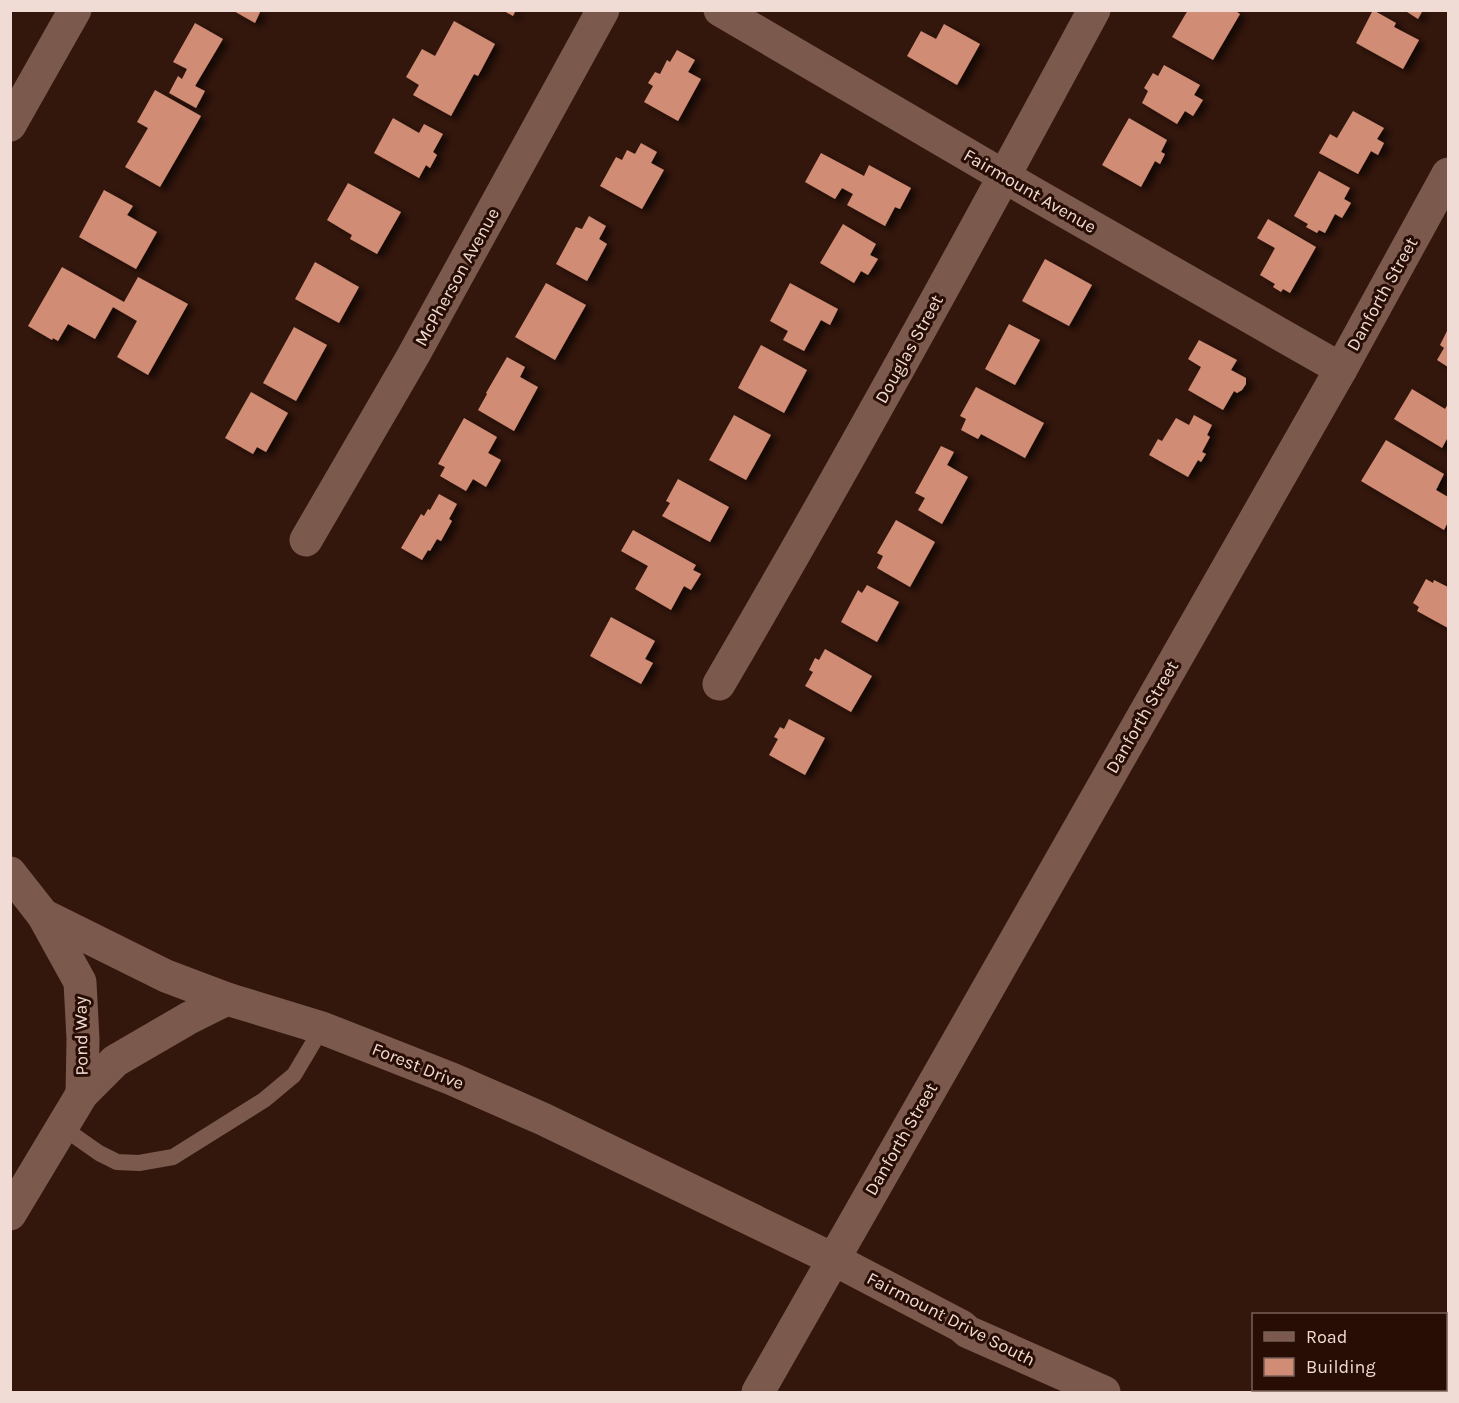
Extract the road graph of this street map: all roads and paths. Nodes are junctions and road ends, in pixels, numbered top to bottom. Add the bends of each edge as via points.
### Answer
1 (75, 10) edge
2 (603, 10) edge
3 (720, 10) edge
4 (1094, 10) edge
5 (10, 125) edge
6 (1449, 174) edge
7 (1005, 177) junction
8 (1341, 369) junction
9 (306, 540) dead end
10 (719, 684) dead end
11 (10, 873) edge
12 (43, 915) junction
13 (227, 999) junction
14 (322, 1028) junction
15 (82, 1094) junction
16 (63, 1127) junction
17 (10, 1214) edge
18 (833, 1259) junction
19 (758, 1392) edge
20 (1104, 1392) edge

1 - 5 street
2 - 9 street, McPherson Avenue via 413,356
3 - 7 street, Fairmount Avenue
4 - 7 street, Douglas Street
6 - 8 street, Danforth Street
7 - 8 street, Fairmount Avenue
7 - 10 street, Douglas Street
8 - 18 street, Danforth Street
11 - 12 street, Forest Drive
12 - 13 street, Forest Drive via 166,976
12 - 15 street, Pond Way via 80,982
13 - 14 street, Forest Drive
13 - 15 street, Pond Way via 116,1061
14 - 16 lane via 294,1075 264,1100 173,1157 117,1162 99,1154
14 - 18 street, Forest Drive via 543,1119
15 - 16 street, Pond Way
16 - 17 street, Pond Way
18 - 19 street, Danforth Street
18 - 20 street, Fairmount Drive South via 968,1332

